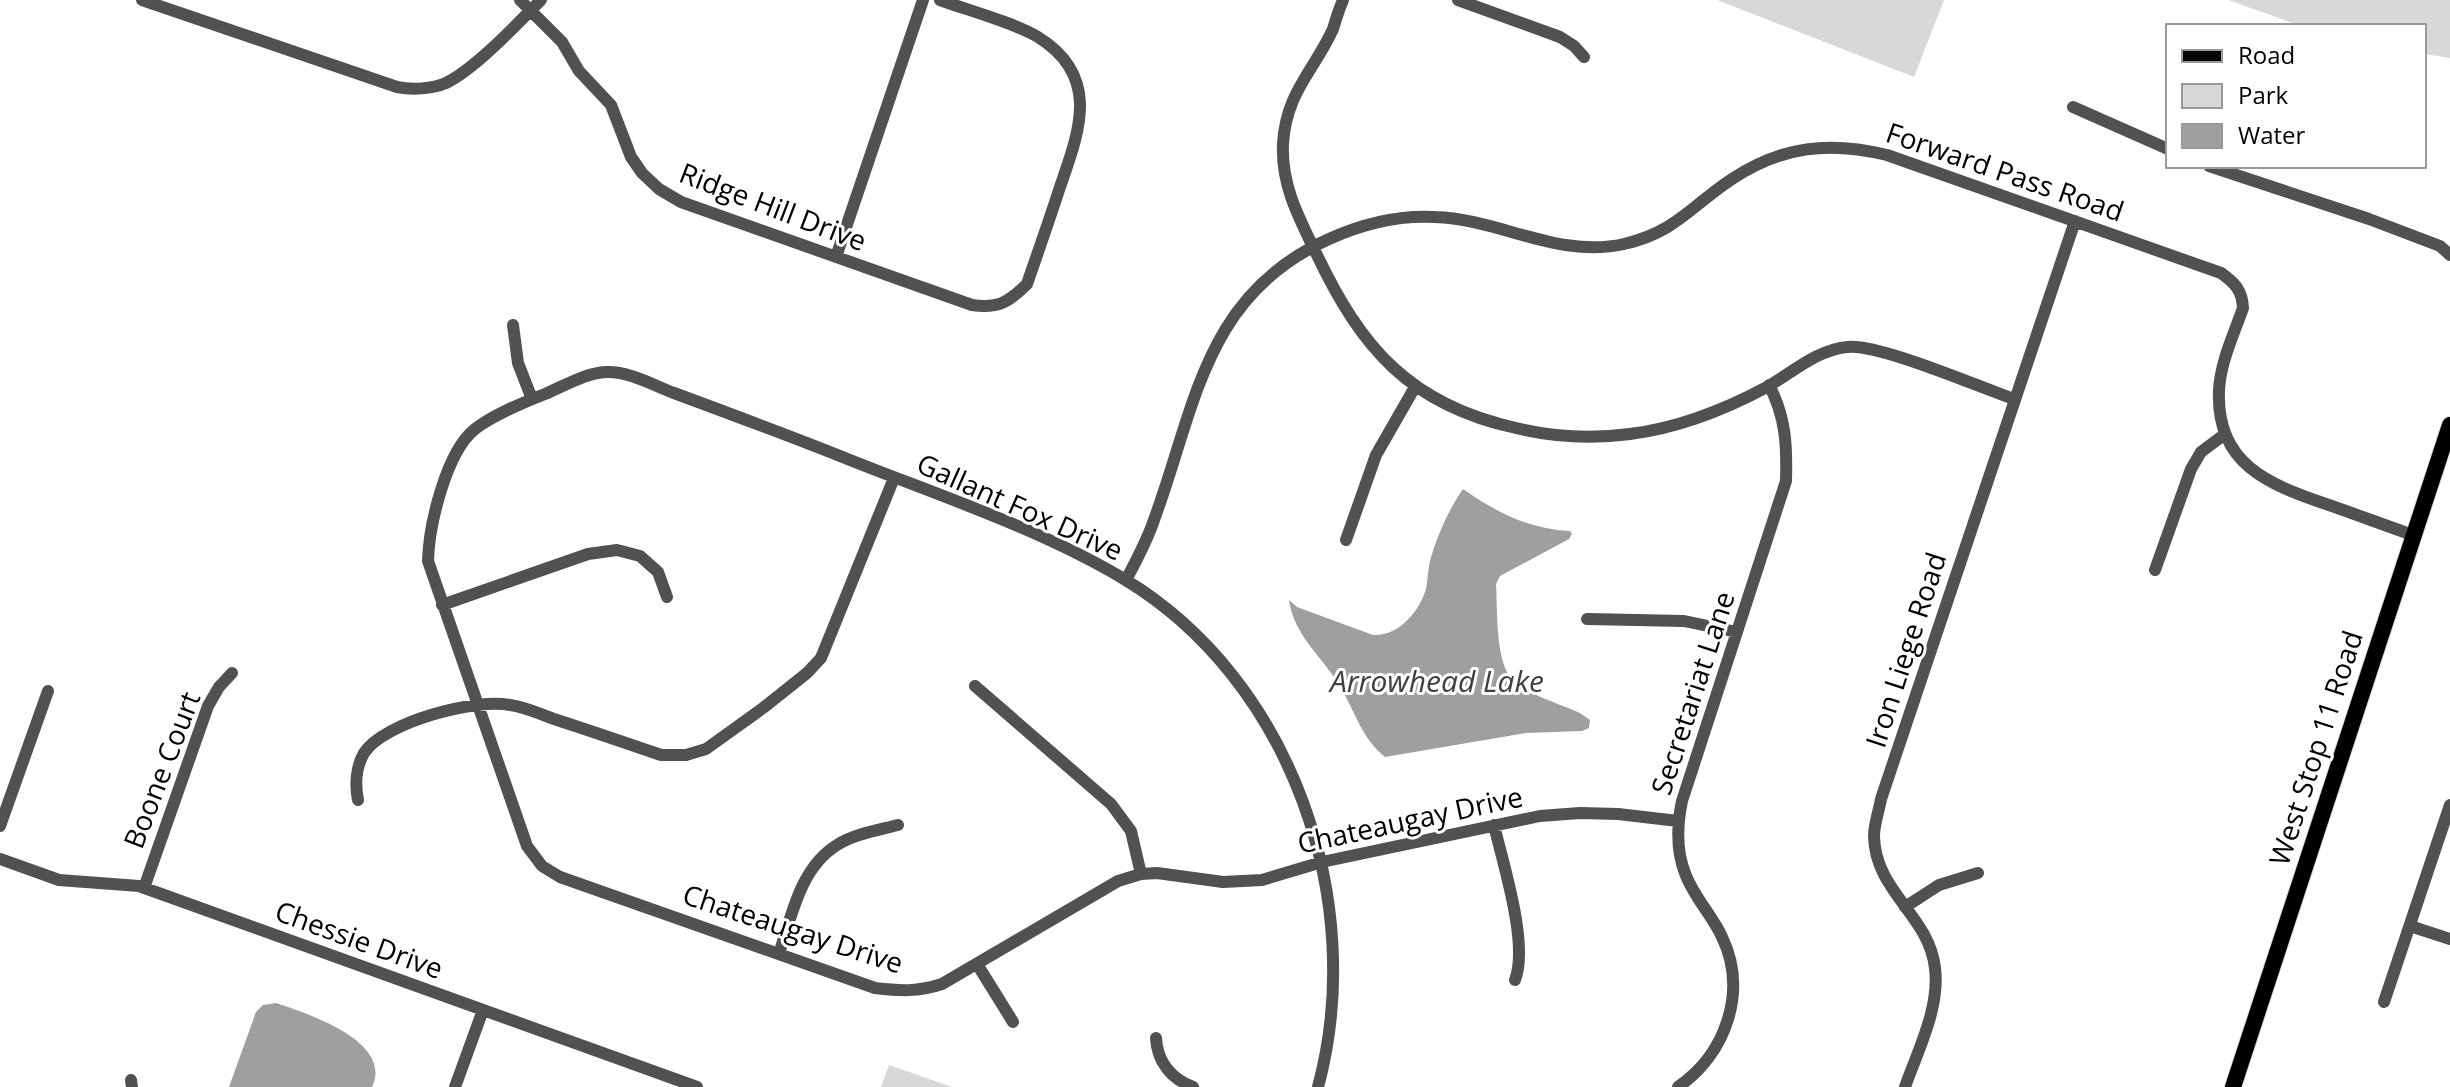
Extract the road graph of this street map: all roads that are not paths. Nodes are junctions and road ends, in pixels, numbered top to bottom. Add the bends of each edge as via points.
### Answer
1 (142, 0) edge
2 (520, 0) edge
3 (541, 0) edge
4 (923, 0) edge
5 (940, 0) edge
6 (1343, 0) edge
7 (1458, 0) edge
8 (530, 10) junction
9 (1584, 57) dead end
10 (2073, 107) dead end
11 (2166, 148) edge
12 (2215, 168) edge
13 (2075, 221) junction
14 (1312, 246) junction
15 (2450, 255) edge
16 (836, 257) junction
17 (2253, 283) dead end
18 (2239, 290) junction
19 (513, 325) dead end
20 (1769, 385) junction
21 (1415, 387) junction
22 (532, 399) junction
23 (2014, 399) junction
24 (2450, 425) edge
25 (2225, 434) junction
26 (894, 478) junction
27 (2413, 535) junction
28 (1346, 540) dead end
29 (2155, 570) dead end
30 (1126, 580) junction
31 (667, 597) dead end
32 (442, 605) junction
33 (1587, 619) dead end
34 (1737, 632) junction
35 (232, 673) dead end
36 (975, 686) dead end
37 (48, 691) dead end
38 (477, 703) junction
39 (358, 800) dead end
40 (2450, 805) edge
41 (1678, 821) junction
42 (898, 825) dead end
43 (1494, 825) junction
44 (0, 826) edge
45 (0, 859) edge
46 (1322, 862) junction
47 (1978, 873) dead end
48 (1141, 874) junction
49 (144, 888) junction
50 (1905, 907) junction
51 (2410, 926) junction
52 (2450, 939) edge
53 (779, 954) junction
54 (977, 964) junction
55 (1515, 980) dead end
56 (2384, 1002) dead end
57 (483, 1010) junction
58 (1013, 1022) dead end
59 (1156, 1038) dead end
60 (1687, 1085) edge
61 (455, 1087) edge
62 (697, 1087) edge
63 (1193, 1087) edge
64 (1318, 1087) edge
65 (1905, 1087) edge
66 (2233, 1087) edge

1 - 8 street via 407,89 442,85 460,75
2 - 8 street, Ridge Hill Drive
3 - 8 street
4 - 16 street
5 - 16 street, Ridge Hill Drive via 1035,35 1055,49 1073,73 1081,102 1078,138 1027,284 1005,303 972,305
6 - 14 street via 1332,31 1301,81 1283,142 1289,196
7 - 9 street via 1560,37
8 - 16 street, Ridge Hill Drive via 611,105 631,157 659,189 681,202
10 - 11 street
12 - 15 street via 2369,219 2440,246
13 - 14 street, Forward Pass Road via 1887,155 1834,146 1764,161 1671,226 1621,245 1562,246 1484,223 1434,217 1375,222
13 - 18 street, Forward Pass Road via 2221,273
13 - 23 street, Iron Liege Road
14 - 21 street via 1357,327
14 - 30 street, Forward Pass Road via 1264,280 1216,342 1154,523
17 - 18 street
18 - 25 street via 2243,308 2219,389
19 - 22 street via 518,363
20 - 21 street via 1683,423 1586,437 1483,421
20 - 23 street via 1821,354 1851,346 1877,350
20 - 34 street, Secretariat Lane via 1787,436 1786,481
21 - 28 street via 1376,455
22 - 26 street, Gallant Fox Drive via 591,375 622,373
22 - 32 street, Chateaugay Drive via 473,431 455,455 429,534 428,561
23 - 50 street, Iron Liege Road via 1876,822 1876,858 1887,885
24 - 27 main road, West Stop 11 Road
25 - 27 street via 2252,471 2278,487
25 - 29 street via 2201,452 2191,469
26 - 30 street, Gallant Fox Drive via 1062,546
26 - 38 street via 821,658 706,749 661,755 512,705
27 - 66 main road, West Stop 11 Road
30 - 46 street, Gallant Fox Drive via 1195,636 1251,703 1295,780
31 - 32 street via 658,572 640,556 617,550 588,554
32 - 38 street, Chateaugay Drive
33 - 34 street via 1684,621
34 - 41 street, Secretariat Lane
35 - 49 street, Boone Court via 208,706
36 - 48 street via 1111,804 1131,831
37 - 44 street
38 - 39 street via 394,729 374,742 358,767
38 - 53 street, Chateaugay Drive via 527,846 542,866 560,877
40 - 51 street
41 - 43 street, Chateaugay Drive via 1580,813
41 - 60 street, Secretariat Lane via 1679,857 1722,937 1733,980 1726,1028
42 - 53 street via 840,843 817,860 804,881
43 - 46 street, Chateaugay Drive
43 - 55 street via 1520,940
45 - 49 street, Chessie Drive via 59,880
46 - 48 street, Chateaugay Drive via 1243,882
46 - 64 street, Gallant Fox Drive via 1333,931 1333,995
47 - 50 street via 1939,885
48 - 54 street, Chateaugay Drive via 1118,881
49 - 57 street, Chessie Drive
50 - 65 street, Iron Liege Road via 1929,944 1935,968 1932,1007
51 - 52 street
51 - 56 street
53 - 54 street, Chateaugay Drive via 875,988 904,992 942,984
54 - 58 street
57 - 61 street
57 - 62 street, Chessie Drive
59 - 63 street via 1162,1063

